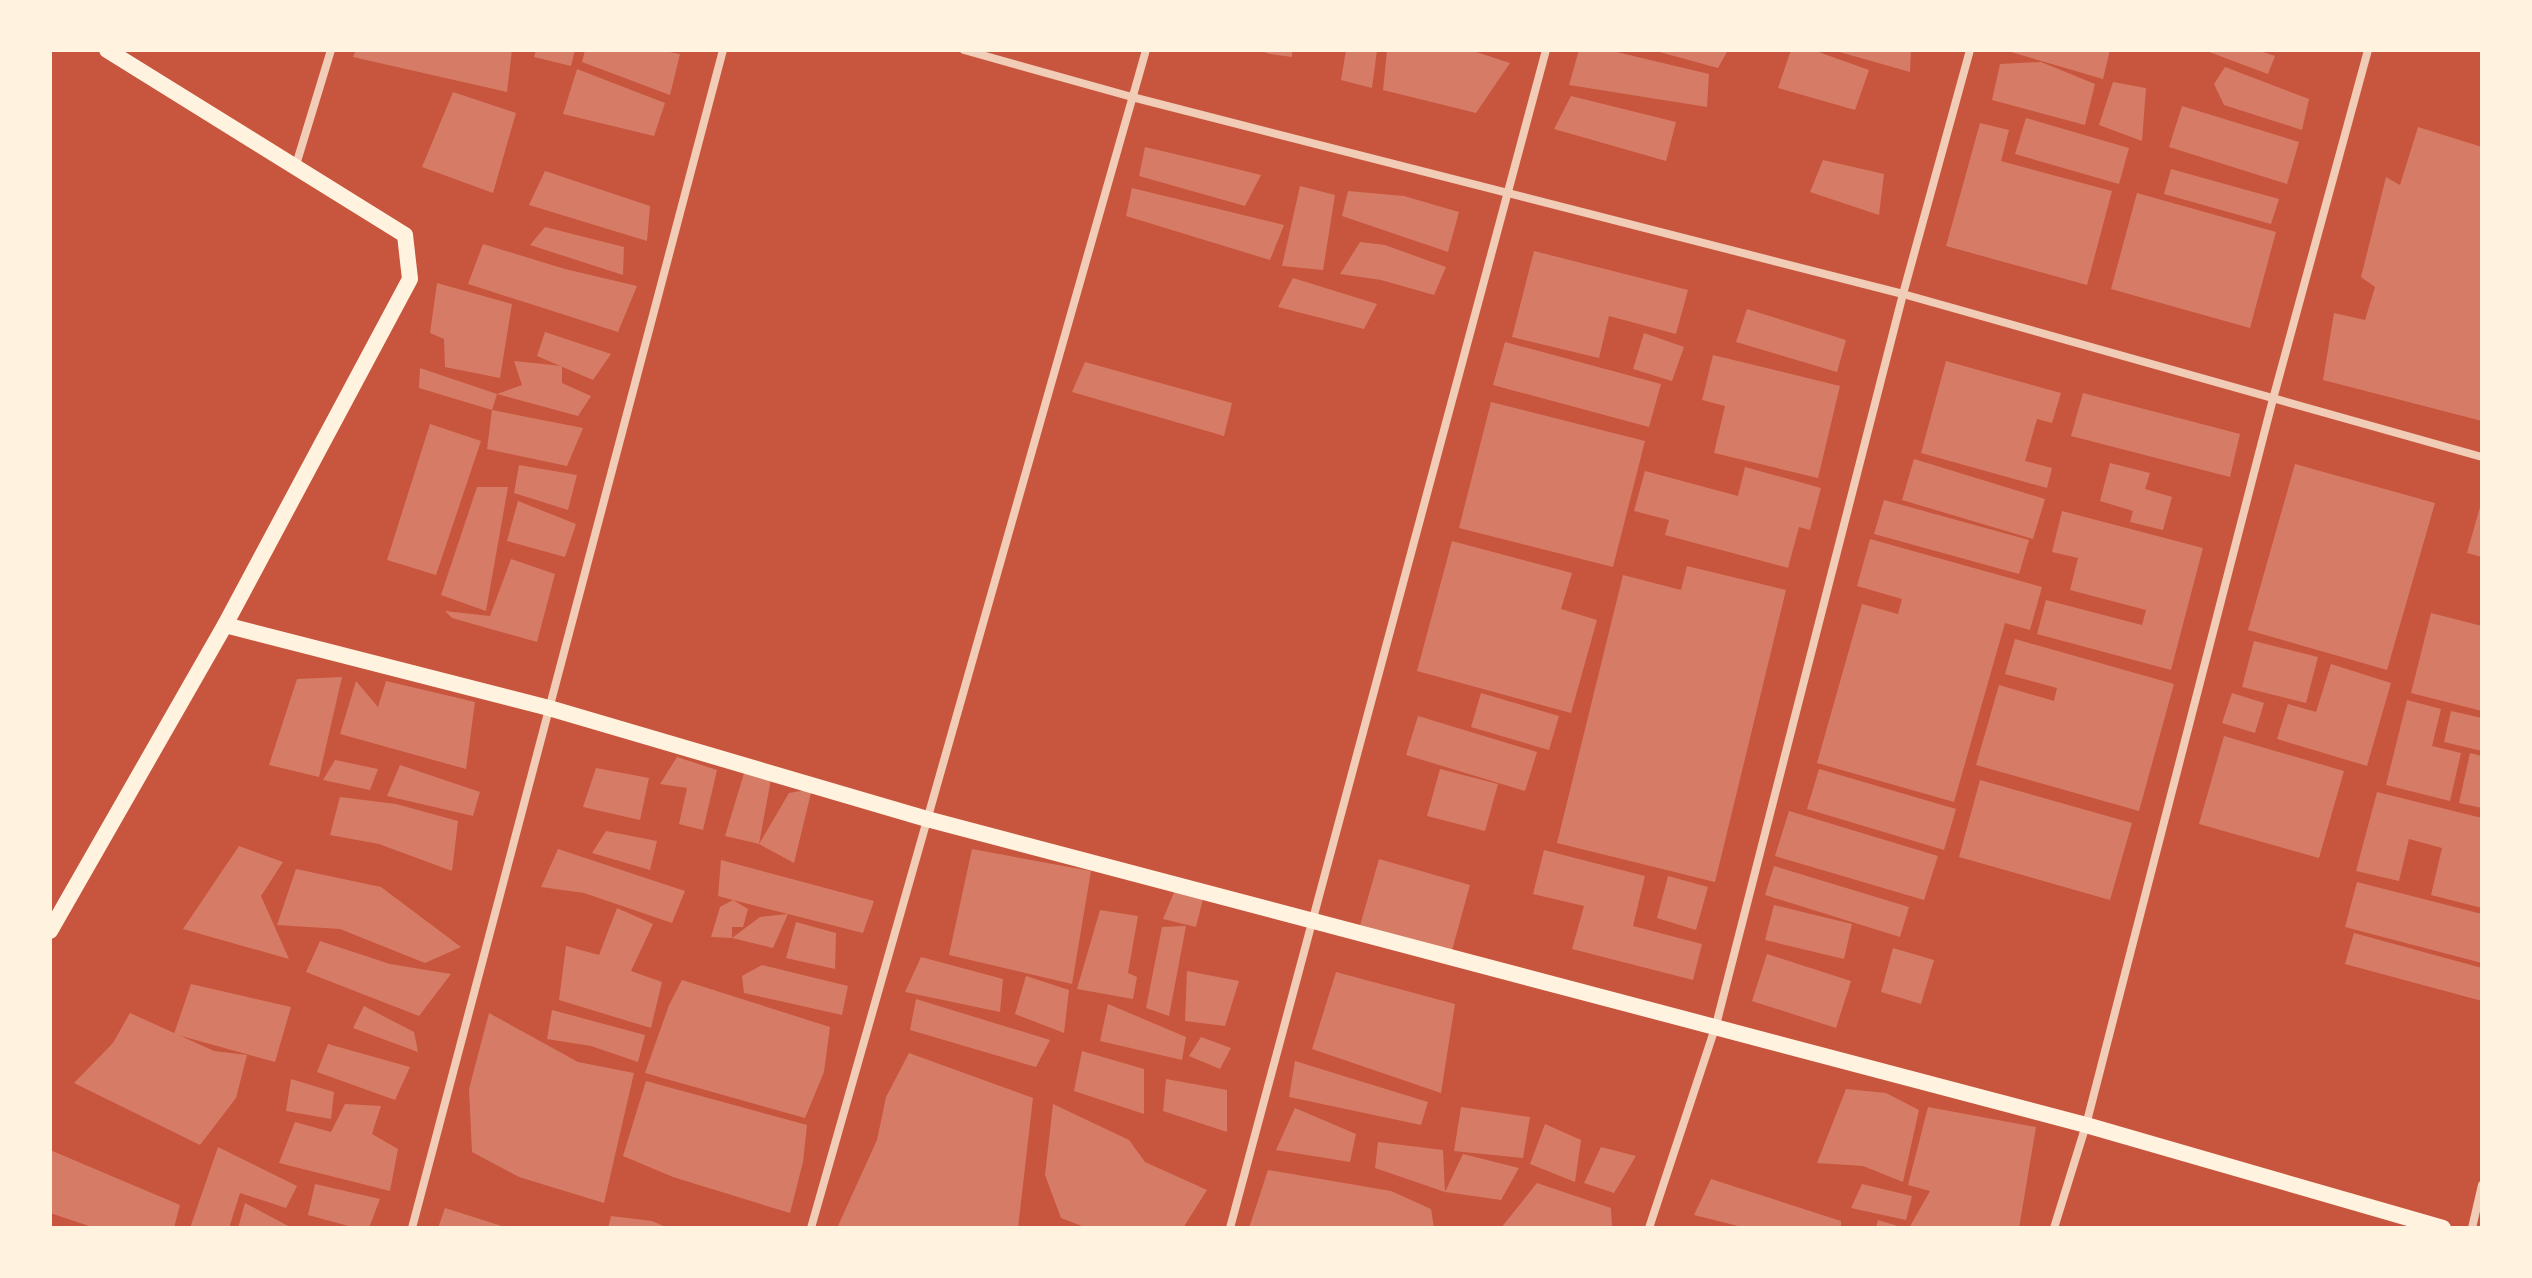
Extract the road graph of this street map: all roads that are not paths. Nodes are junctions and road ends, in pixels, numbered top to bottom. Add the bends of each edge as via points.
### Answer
1 (107, 50) edge
2 (331, 50) edge
3 (723, 50) edge
4 (964, 50) edge
5 (1146, 50) edge
6 (1546, 50) edge
7 (1970, 50) edge
8 (2368, 50) edge
9 (1132, 97) junction
10 (295, 168) junction
11 (1508, 193) junction
12 (1903, 294) junction
13 (2273, 399) junction
14 (2482, 457) edge
15 (225, 625) junction
16 (549, 708) junction
17 (927, 819) junction
18 (1315, 919) junction
19 (50, 931) edge
20 (1716, 1025) junction
21 (2086, 1125) junction
22 (2482, 1185) edge
23 (412, 1228) edge
24 (811, 1228) edge
25 (1230, 1228) edge
26 (1649, 1228) edge
27 (2054, 1228) edge
28 (2443, 1228) edge
29 (2472, 1228) edge

1 - 10 main road
2 - 10 street
3 - 16 street
4 - 9 street
5 - 9 street
6 - 11 street
7 - 12 street
8 - 13 street
9 - 11 street
9 - 17 street
10 - 15 main road via 405,235 410,279
11 - 12 street
11 - 18 street
12 - 13 street
12 - 20 street
13 - 14 street
13 - 21 street
15 - 16 main road
15 - 19 main road
16 - 17 main road
16 - 23 street
17 - 18 main road
17 - 24 street
18 - 20 main road
18 - 25 street
20 - 21 main road
20 - 26 street
21 - 27 street
21 - 28 main road
22 - 29 street

